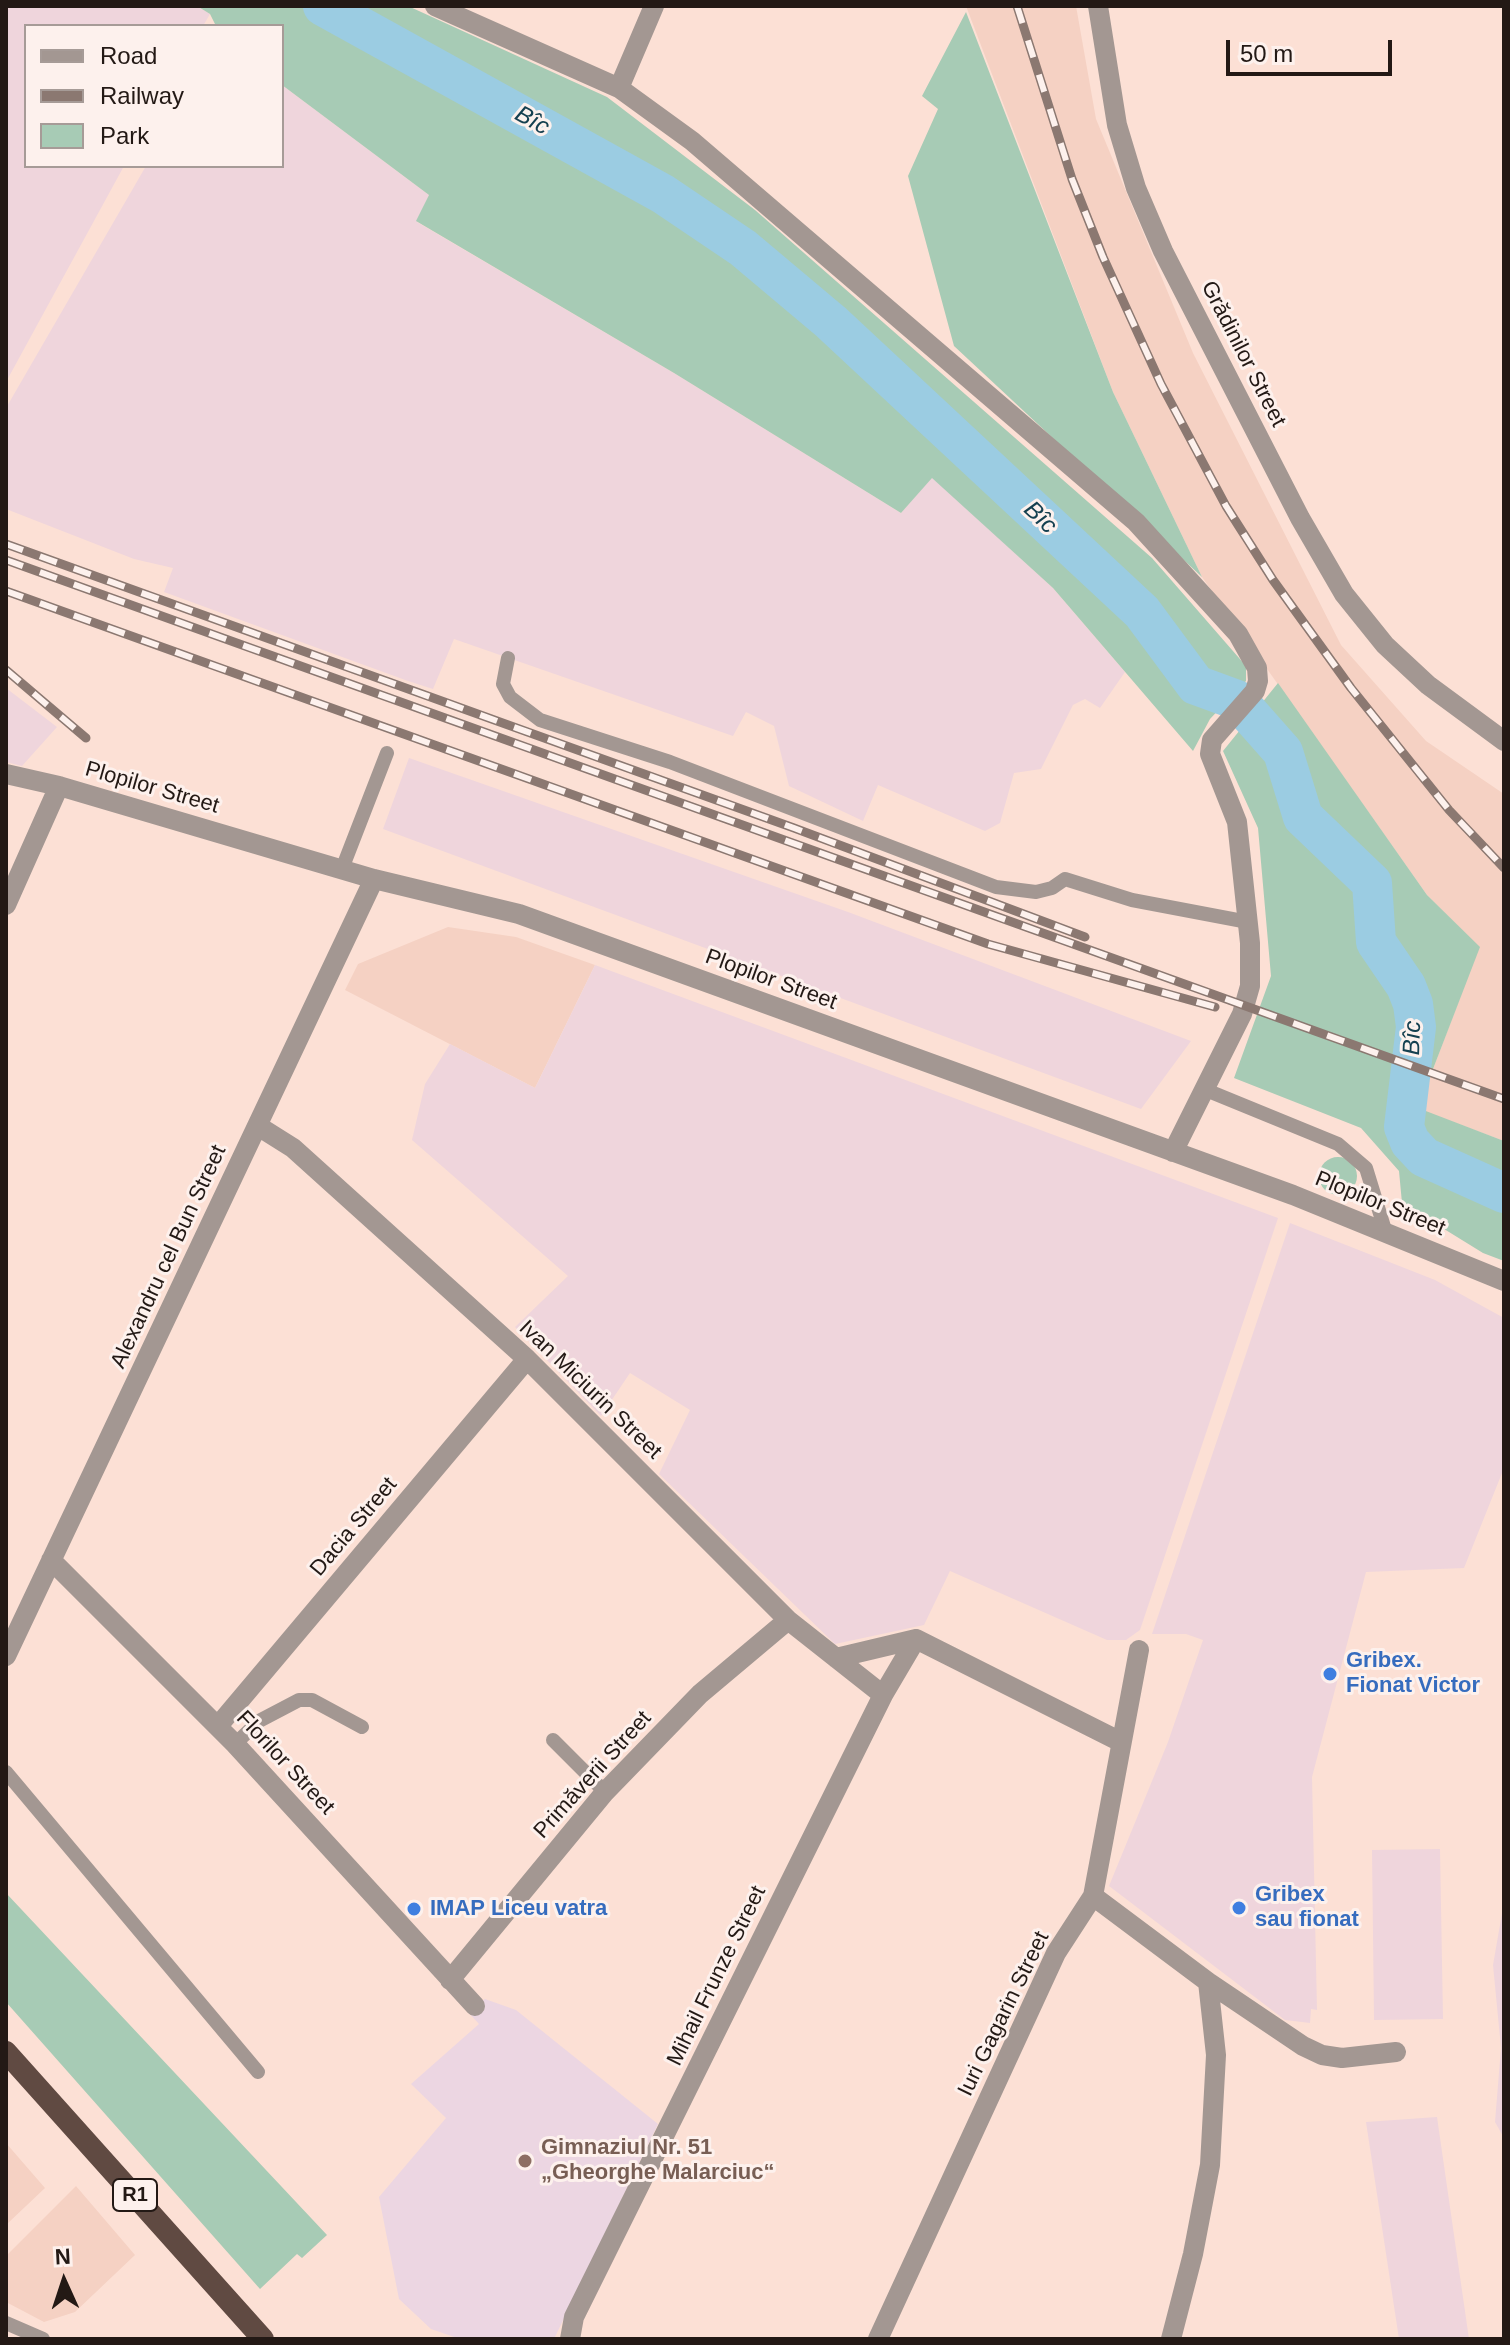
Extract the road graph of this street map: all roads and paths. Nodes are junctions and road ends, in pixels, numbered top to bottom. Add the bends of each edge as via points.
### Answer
1 (435, 6) edge
2 (654, 6) edge
3 (1098, 6) edge
4 (619, 88) junction
5 (508, 658) dead end
6 (1504, 741) edge
7 (387, 753) dead end
8 (6, 774) edge
9 (59, 786) junction
10 (342, 869) junction
11 (374, 879) junction
12 (6, 905) edge
13 (1248, 922) junction
14 (1206, 1090) junction
15 (258, 1126) junction
16 (1173, 1152) junction
17 (1385, 1230) junction
18 (1504, 1281) edge
19 (527, 1359) junction
20 (51, 1560) junction
21 (788, 1620) junction
22 (916, 1639) junction
23 (1139, 1650) dead end
24 (6, 1656) edge
25 (836, 1658) junction
26 (883, 1695) junction
27 (218, 1726) junction
28 (362, 1727) dead end
29 (553, 1740) dead end
30 (1121, 1742) junction
31 (235, 1744) junction
32 (6, 1772) edge
33 (605, 1792) junction
34 (1093, 1896) junction
35 (450, 1980) junction
36 (1208, 1982) junction
37 (475, 2006) dead end
38 (6, 2052) edge
39 (1396, 2052) dead end
40 (258, 2072) dead end
41 (6, 2323) edge
42 (43, 2339) edge
43 (263, 2339) edge
44 (570, 2339) edge
45 (878, 2339) edge
46 (1171, 2339) edge

1 - 4 street
2 - 4 street
3 - 6 street, Grădinilor Street via 1125,159 1163,251 1300,518 1344,594 1385,645 1428,685
4 - 13 street via 692,141 1136,522 1238,634 1257,668 1255,691 1212,740 1210,754 1237,822
5 - 13 lane via 503,684 510,697 540,720 670,762 996,887 1036,892 1065,879 1132,900
7 - 10 lane
8 - 9 street, Plopilor Street
9 - 10 street, Plopilor Street
9 - 12 street
10 - 11 street, Plopilor Street
11 - 15 street, Alexandru cel Bun Street
11 - 16 street, Plopilor Street via 519,914
13 - 14 street via 1251,973 1246,1005
14 - 16 street
14 - 17 lane via 1338,1144 1366,1168
15 - 19 street, Ivan Miciurin Street via 293,1148
15 - 20 street, Alexandru cel Bun Street
16 - 17 street, Plopilor Street
17 - 18 street, Plopilor Street
19 - 21 street, Ivan Miciurin Street
19 - 27 street, Dacia Street
20 - 24 street, Alexandru cel Bun Street
20 - 27 street, Florilor Street
21 - 25 street, Ivan Miciurin Street
21 - 33 street, Primăverii Street via 700,1694
22 - 25 street
22 - 26 street, Mihail Frunze Street
22 - 30 street
23 - 30 street, Iuri Gagarin Street
25 - 26 street, Ivan Miciurin Street
26 - 44 street, Mihail Frunze Street via 574,2317
27 - 31 street, Florilor Street
28 - 31 lane via 312,1700 299,1700 259,1721
29 - 33 lane
30 - 34 street, Iuri Gagarin Street
31 - 35 street, Florilor Street
32 - 40 lane
33 - 35 street, Primăverii Street
34 - 36 street
34 - 45 street, Iuri Gagarin Street via 1056,1953
35 - 37 street, Florilor Street
36 - 39 street via 1322,2055
36 - 46 street via 1216,2055 1210,2165
38 - 43 highway, R1
41 - 42 lane

